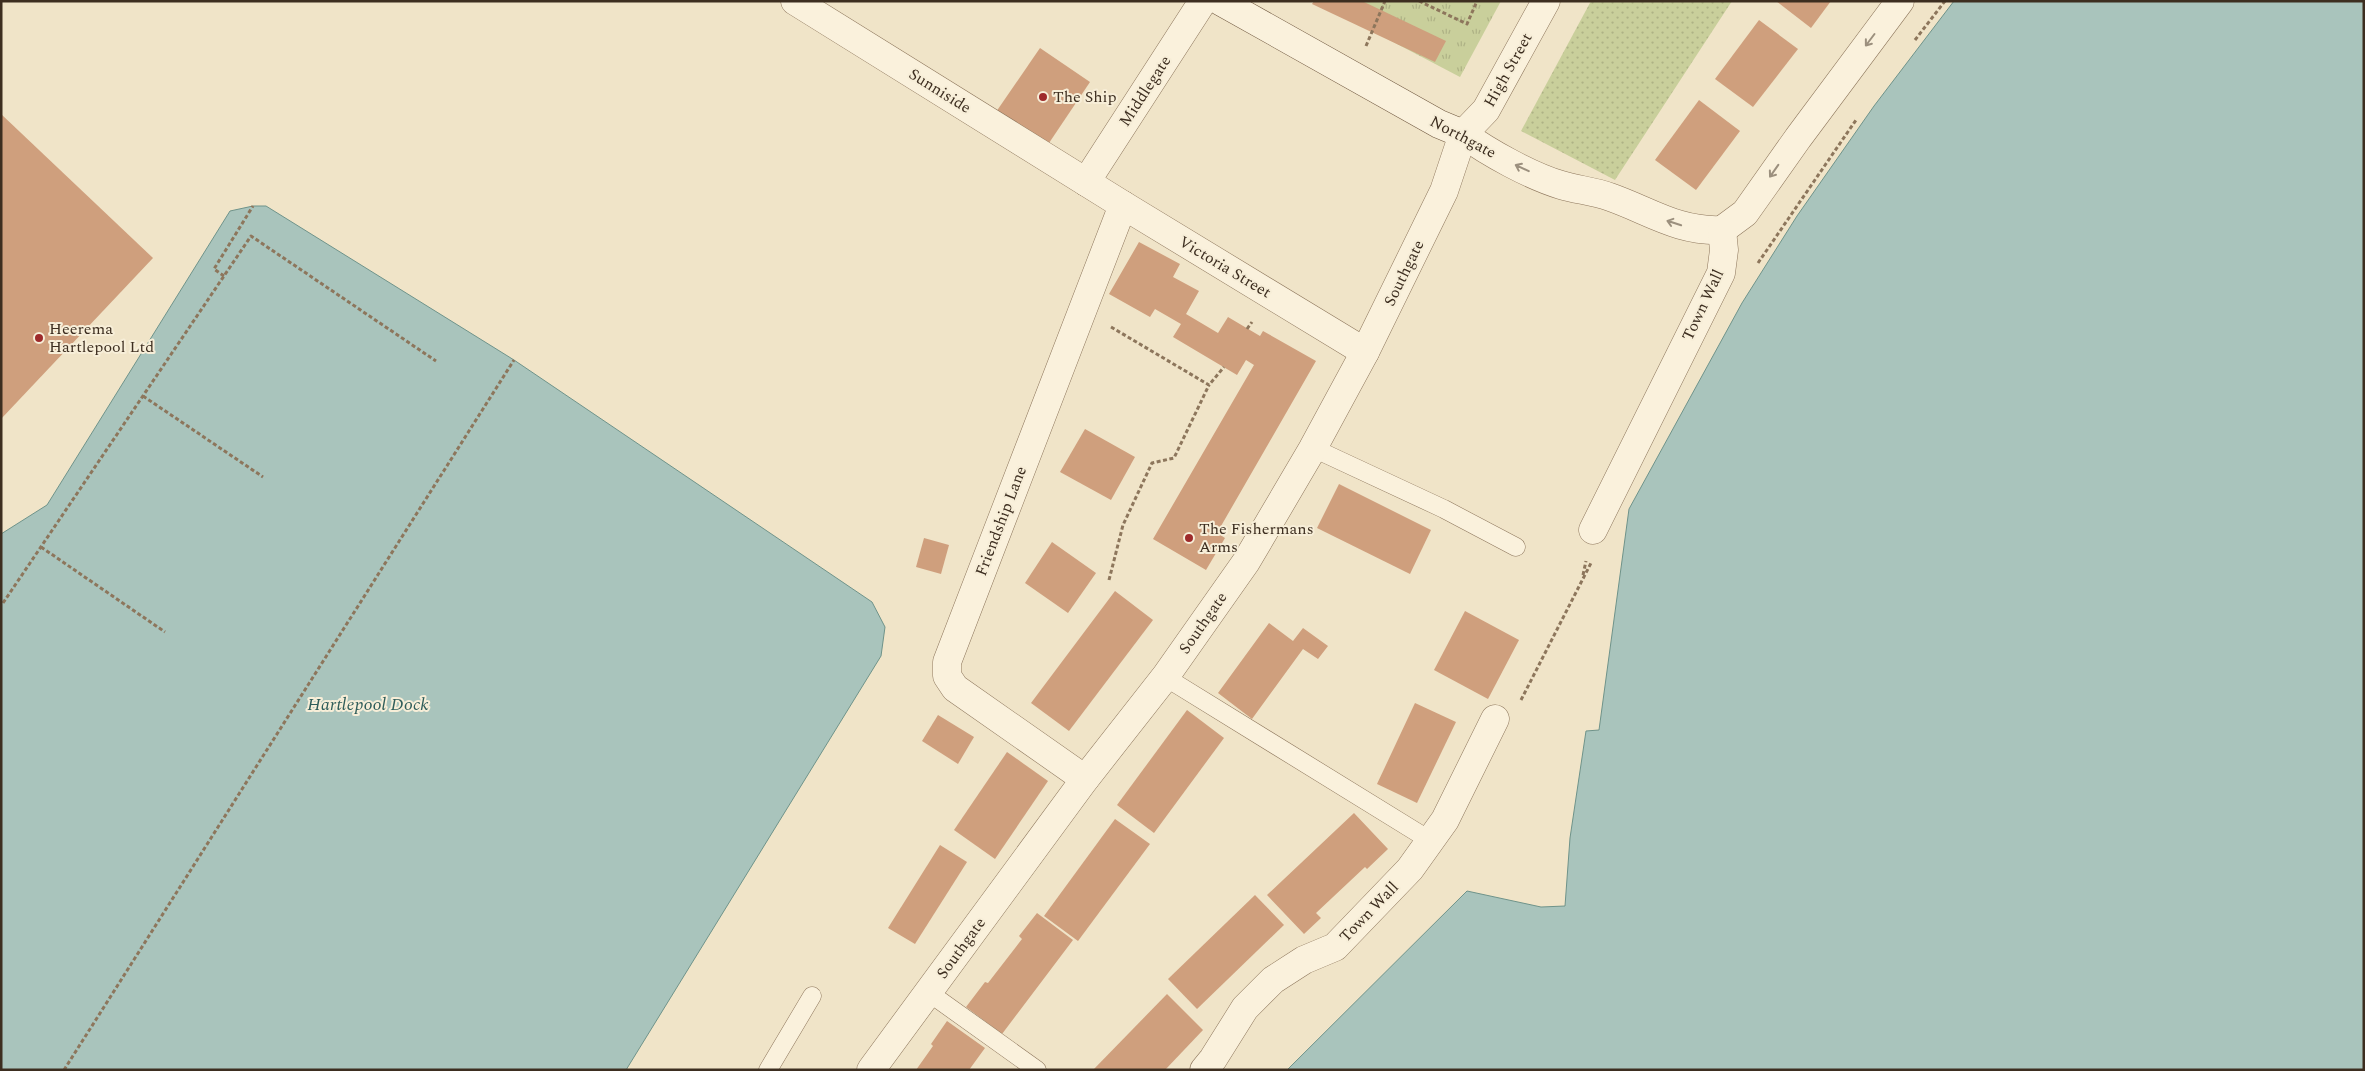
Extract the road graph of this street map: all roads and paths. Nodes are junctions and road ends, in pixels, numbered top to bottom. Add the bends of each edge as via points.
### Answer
1 (795, 1) edge
2 (1204, 1) edge
3 (1220, 1) edge
4 (1385, 1) edge
5 (1419, 1) edge
6 (1477, 1) edge
7 (1546, 1) edge
8 (1900, 1) edge
9 (1352, 76) junction
10 (1464, 134) junction
11 (1086, 182) junction
12 (253, 206) dead end
13 (1123, 206) junction
14 (1722, 230) junction
15 (224, 276) junction
16 (1108, 325) dead end
17 (1365, 352) junction
18 (514, 360) dead end
19 (436, 361) dead end
20 (1224, 367) dead end
21 (1209, 385) junction
22 (143, 396) junction
23 (1313, 448) junction
24 (263, 477) dead end
25 (1593, 530) dead end
26 (41, 547) junction
27 (1516, 547) dead end
28 (1109, 580) dead end
29 (3, 603) dead end
30 (165, 632) dead end
31 (1165, 677) junction
32 (1495, 719) dead end
33 (1085, 779) junction
34 (1431, 841) junction
35 (928, 992) junction
36 (812, 996) dead end
37 (64, 1070) edge
38 (768, 1070) edge
39 (871, 1070) edge
40 (1037, 1070) edge
41 (1204, 1070) edge

1 - 11 street, Sunniside
2 - 11 street, Middlegate
3 - 9 street, Northgate
4 - 9 path
5 - 6 path via 1467,24
7 - 10 street, High Street via 1486,110
8 -> 14 street via 1745,213
9 - 10 street, Northgate via 1439,124
14 -> 10 street, Northgate via 1701,231 1608,196 1560,185 1488,152
10 - 17 street, Southgate via 1444,191
11 - 13 street, Victoria Street
12 - 15 path via 214,269
13 - 17 street, Victoria Street
13 - 33 street, Friendship Lane via 948,662 947,676 955,688
14 - 25 street, Town Wall via 1721,273
15 - 19 path via 251,236
15 - 22 path
16 - 21 path
17 - 23 street, Southgate
18 - 37 path
20 - 21 path
21 - 28 path via 1174,458 1152,463 1123,525
22 - 24 path
22 - 26 path
23 - 27 lane via 1444,509
23 - 31 street, Southgate via 1246,562
26 - 29 path
26 - 30 path
31 - 33 street, Southgate
31 - 34 lane
32 - 34 street, Town Wall via 1445,820
33 - 35 street, Southgate
34 - 41 street, Town Wall via 1410,869 1335,947 1304,960 1273,980 1245,1008 1214,1060
35 - 39 street, Southgate
35 - 40 lane
36 - 38 lane

